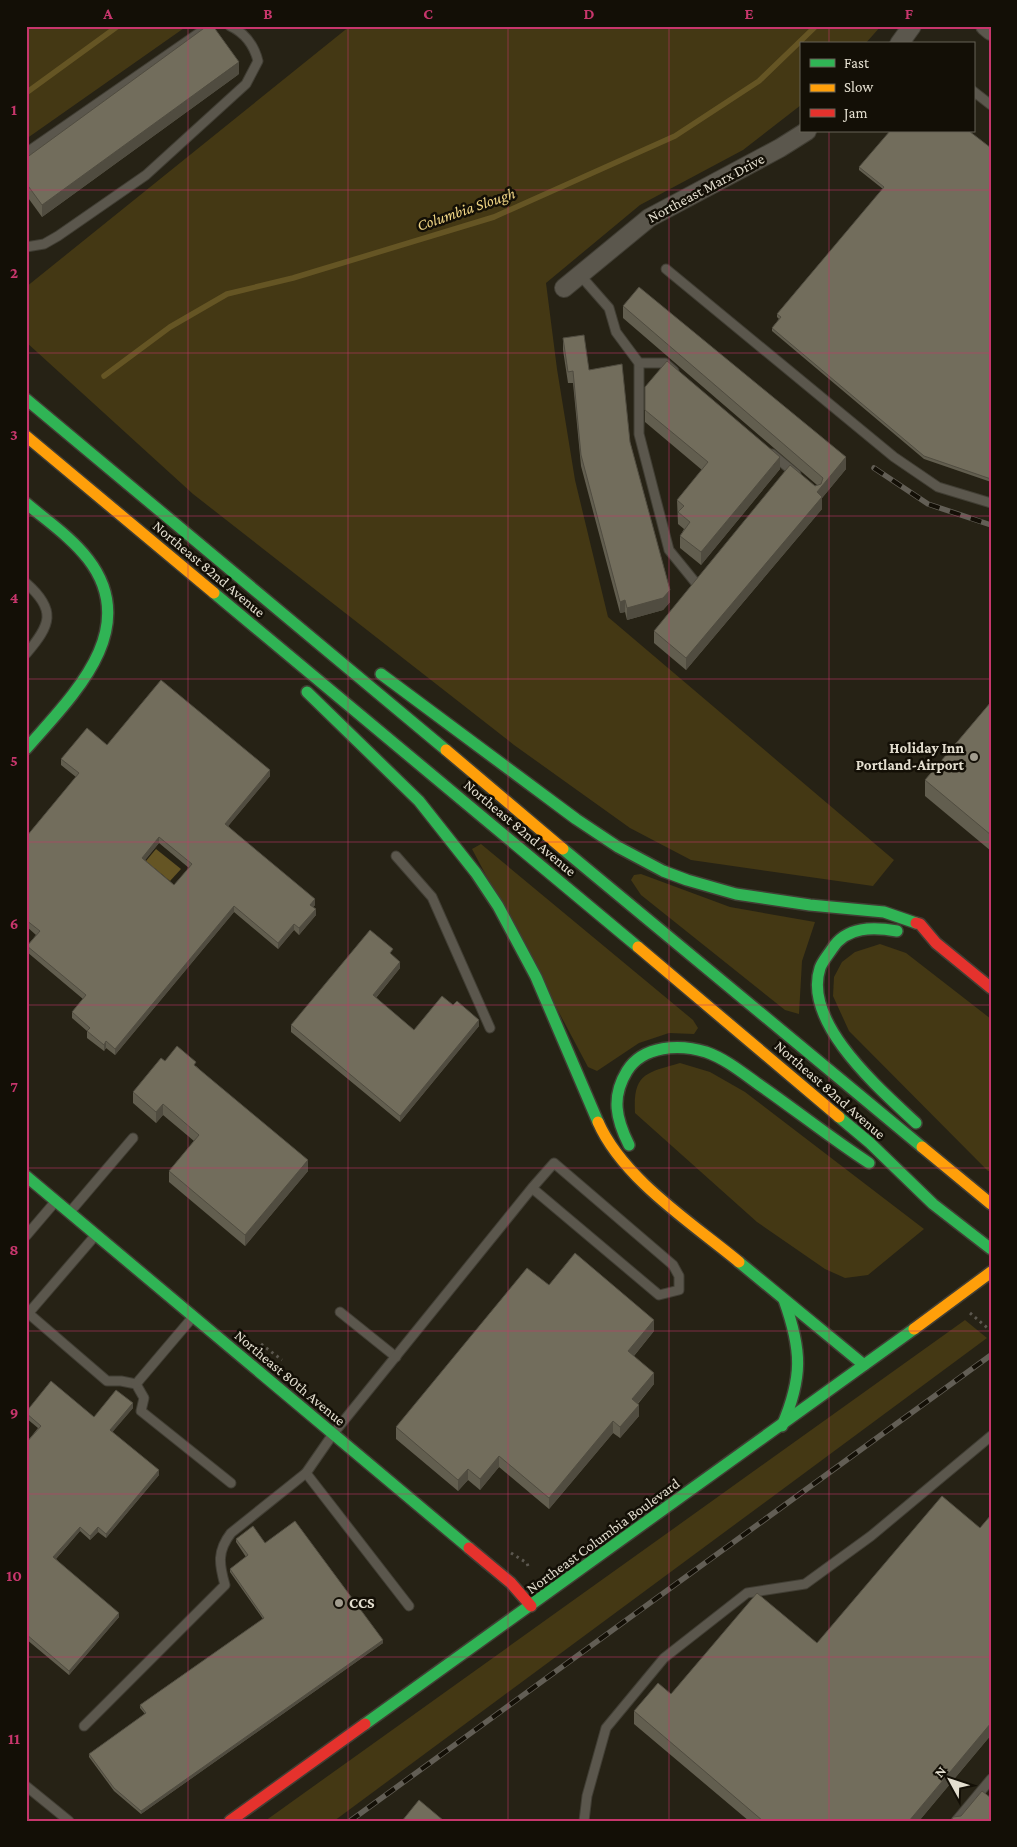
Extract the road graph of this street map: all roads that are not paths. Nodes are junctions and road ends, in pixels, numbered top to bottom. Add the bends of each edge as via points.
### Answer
1 (211, 26) edge
2 (230, 26) edge
3 (912, 26) edge
4 (985, 26) edge
5 (991, 31) edge
6 (900, 42) edge
7 (974, 92) edge
8 (991, 105) edge
9 (805, 132) edge
10 (26, 153) edge
11 (26, 247) edge
12 (666, 269) dead end
13 (580, 275) junction
14 (564, 288) dead end
15 (639, 363) junction
16 (679, 375) edge
17 (26, 400) edge
18 (26, 436) edge
19 (767, 450) edge
20 (789, 468) junction
21 (782, 476) edge
22 (803, 480) edge
23 (26, 503) edge
24 (991, 503) edge
25 (234, 573) junction
26 (701, 574) edge
27 (26, 583) edge
28 (234, 610) junction
29 (332, 639) dead end
30 (26, 654) edge
31 (285, 667) dead end
32 (372, 667) dead end
33 (298, 681) dead end
34 (26, 749) edge
35 (396, 856) dead end
36 (936, 943) junction
37 (991, 988) edge
38 (490, 1028) dead end
39 (133, 1138) dead end
40 (637, 1155) dead end
41 (26, 1176) edge
42 (532, 1188) junction
43 (980, 1195) junction
44 (56, 1201) junction
45 (933, 1204) junction
46 (991, 1204) edge
47 (70, 1212) junction
48 (96, 1235) junction
49 (26, 1236) edge
50 (991, 1249) edge
51 (991, 1272) edge
52 (784, 1300) junction
53 (340, 1312) dead end
54 (27, 1314) edge
55 (193, 1317) junction
56 (396, 1357) junction
57 (864, 1366) junction
58 (136, 1384) junction
59 (782, 1426) junction
60 (334, 1434) junction
61 (991, 1436) edge
62 (306, 1473) junction
63 (231, 1484) dead end
64 (409, 1606) dead end
65 (531, 1606) junction
66 (84, 1726) dead end
67 (991, 1779) edge
68 (26, 1786) edge
69 (69, 1821) edge
70 (230, 1821) edge
71 (584, 1821) edge
72 (956, 1821) edge

1 - 10 lane
2 - 11 lane via 247,38 255,50 258,61 246,84 146,175 58,236 44,244
3 - 6 street
4 - 5 street
7 - 8 lane
9 - 13 street, Northeast Marx Drive via 649,218
12 - 24 lane via 894,457 938,487
13 - 14 street, Northeast Marx Drive
13 - 15 lane via 609,308 616,332
15 - 16 lane via 665,363
15 - 26 lane via 639,434 666,542 692,585
17 - 25 main road, Northeast 82nd Avenue
18 - 28 main road, Northeast 82nd Avenue
19 - 20 lane
20 - 21 lane
20 - 22 lane
23 - 34 main road via 83,553 96,570 107,599 109,617 108,632 96,662
25 - 29 main road
25 - 43 main road, Northeast 82nd Avenue
27 - 30 lane via 42,597 48,617 44,631
28 - 31 main road
28 - 45 main road, Northeast 82nd Avenue via 870,1143
32 - 36 main road via 571,816 641,860 687,880 729,893 779,902 884,912 920,924
33 - 52 main road via 418,801 452,840 489,891 544,993 599,1125 624,1165
35 - 38 lane via 432,897
36 - 37 main road
36 - 43 main road via 878,927 863,928 840,938 831,948 817,978 818,994 830,1030 845,1051 929,1136
39 - 47 lane
40 - 45 main road via 615,1118 616,1089 635,1060 667,1048 692,1048 727,1062
41 - 44 main road, Northeast 80th Avenue
42 - 42 lane via 659,1294 679,1290 679,1276 673,1265 554,1163
42 - 56 lane
43 - 46 main road, Northeast 82nd Avenue
44 - 47 main road, Northeast 80th Avenue
44 - 49 lane
45 - 50 main road, Northeast 82nd Avenue
47 - 48 main road, Northeast 80th Avenue
48 - 54 lane
48 - 55 main road, Northeast 80th Avenue
51 - 57 main road, Northeast Columbia Boulevard via 874,1352
52 - 57 main road
52 - 59 main road via 796,1328 800,1357 796,1389
53 - 56 lane
54 - 58 lane via 106,1381
55 - 58 lane
55 - 60 main road, Northeast 80th Avenue
56 - 60 lane
57 - 59 main road, Northeast Columbia Boulevard
58 - 63 lane via 144,1398 141,1411
59 - 65 main road, Northeast Columbia Boulevard
60 - 62 lane
60 - 65 main road, Northeast 80th Avenue via 511,1583
61 - 71 lane via 871,1536 805,1584 747,1593 664,1658 606,1728 587,1796
62 - 64 lane
62 - 66 lane via 231,1532 224,1542 219,1564 225,1585
65 - 70 main road, Northeast Columbia Boulevard
67 - 72 lane
68 - 69 lane

